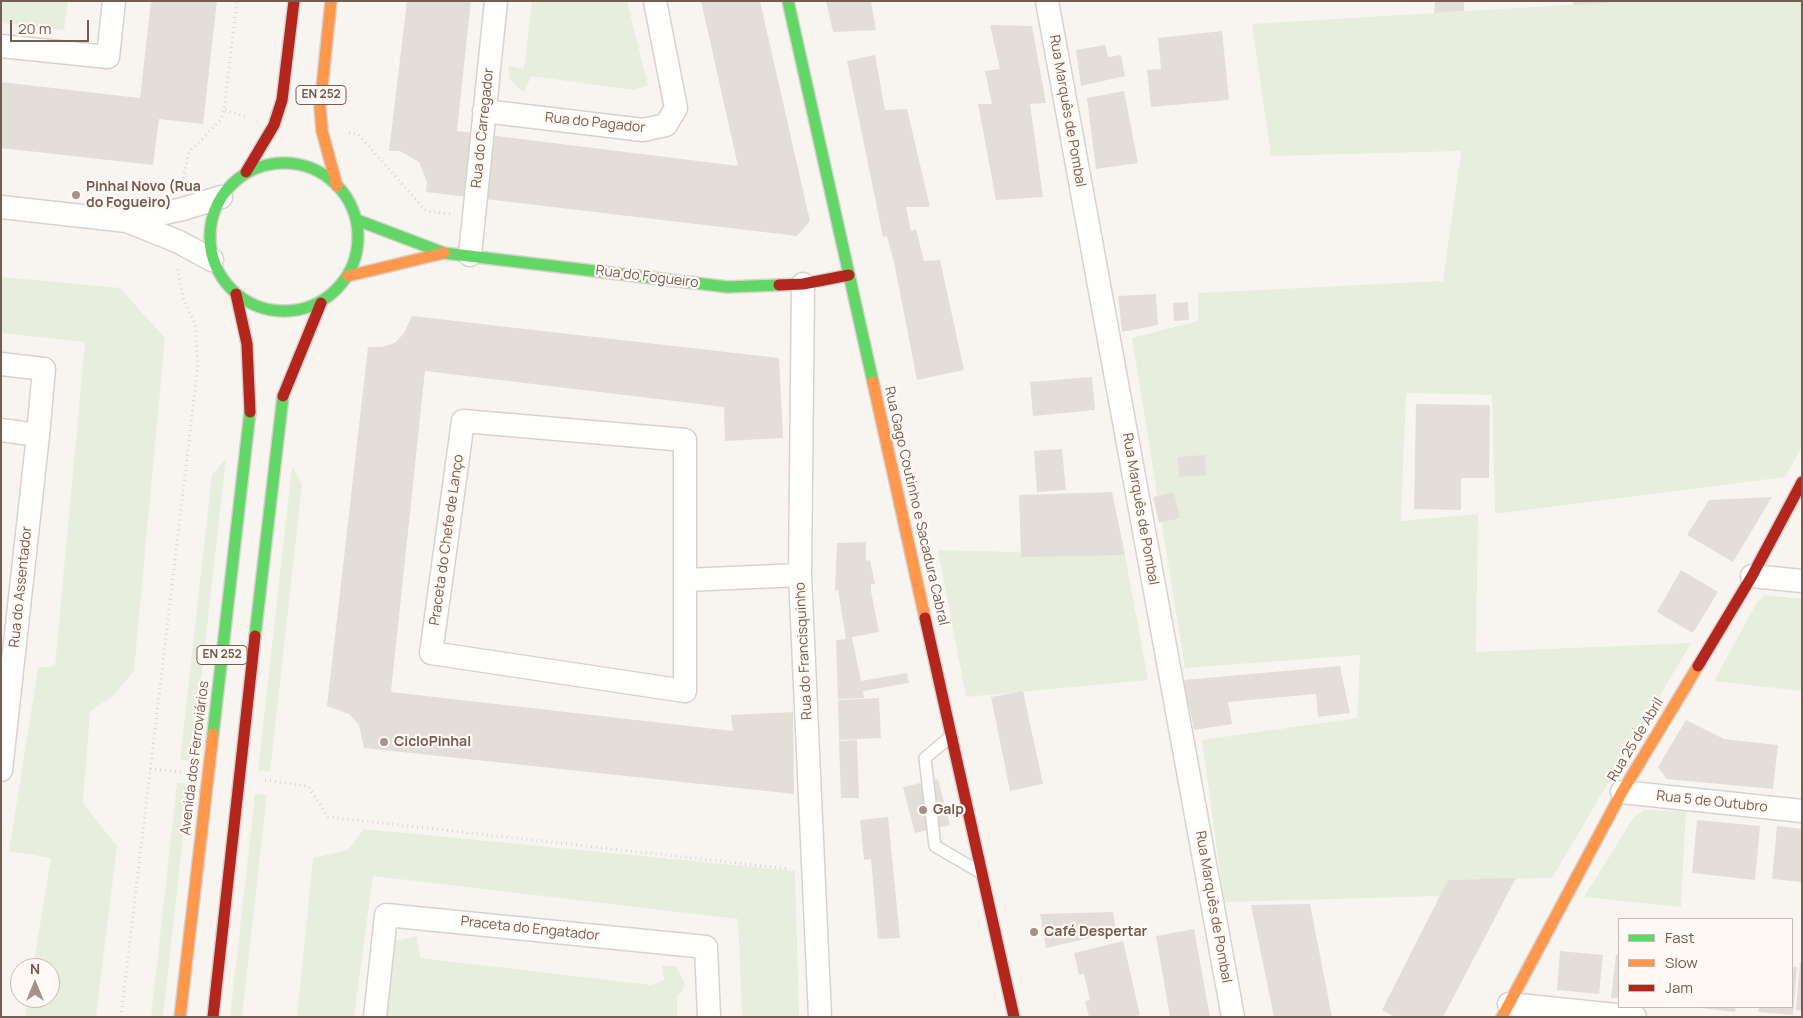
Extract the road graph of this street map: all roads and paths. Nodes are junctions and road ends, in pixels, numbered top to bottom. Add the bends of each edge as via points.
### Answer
1 (114, 1) edge
2 (237, 1) edge
3 (294, 1) edge
4 (331, 1) edge
5 (496, 1) edge
6 (655, 1) edge
7 (788, 1) edge
8 (1047, 1) edge
9 (1, 46) edge
10 (484, 111) junction
11 (246, 172) junction
12 (338, 186) junction
13 (221, 196) junction
14 (1, 207) edge
15 (183, 209) junction
16 (127, 220) junction
17 (357, 220) junction
18 (180, 242) junction
19 (444, 253) junction
20 (470, 255) junction
21 (212, 260) junction
22 (849, 275) junction
23 (348, 276) junction
24 (804, 284) junction
25 (236, 294) junction
26 (321, 303) junction
27 (1, 364) edge
28 (1, 430) edge
29 (38, 434) junction
30 (1802, 482) edge
31 (800, 575) junction
32 (1752, 576) junction
33 (684, 580) junction
34 (1802, 581) edge
35 (952, 736) junction
36 (150, 769) junction
37 (1, 770) edge
38 (208, 774) junction
39 (240, 777) junction
40 (1622, 792) junction
41 (1802, 811) edge
42 (813, 871) junction
43 (982, 874) junction
44 (1506, 1010) edge
45 (121, 1017) edge
46 (180, 1017) edge
47 (213, 1017) edge
48 (375, 1017) edge
49 (709, 1017) edge
50 (820, 1017) edge
51 (1014, 1017) edge
52 (1233, 1017) edge
53 (1635, 1017) edge

1 - 9 street via 108,57
2 - 15 path via 224,110 221,120 189,152 182,182
3 - 11 main road, Avenida dos Ferroviários / EN 252 via 282,100 274,125
4 - 12 main road, Avenida dos Ferroviários / EN 252 via 320,107 322,131
5 - 10 street, Rua do Carregador
6 - 10 street, Rua do Pagador via 676,108 666,125 643,130
7 - 22 main road, Rua Gago Coutinho e Sacadura Cabral
8 - 52 street, Rua Marquês de Pombal
10 - 20 street, Rua do Carregador
11 - 12 main road, Avenida dos Ferroviários / EN 252 via 269,164 294,163 318,170
11 - 13 main road, Avenida dos Ferroviários / EN 252
12 - 17 main road, Avenida dos Ferroviários / EN 252 via 350,201
13 - 15 street
13 - 21 main road, Avenida dos Ferroviários / EN 252 via 209,238
14 - 16 street
15 - 16 street
16 - 18 street
17 - 19 main road, Rua do Fogueiro
17 - 23 main road, Avenida dos Ferroviários / EN 252 via 356,258
18 - 21 street
18 - 36 path via 178,273 183,298 195,324 198,365
19 - 20 main road, Rua do Fogueiro
19 - 23 main road, Rua do Fogueiro
20 - 24 main road, Rua do Fogueiro via 728,287
21 - 25 main road, Avenida dos Ferroviários / EN 252 via 222,279
22 - 24 main road, Rua do Fogueiro
22 - 35 main road, Rua Gago Coutinho e Sacadura Cabral
23 - 26 main road, Avenida dos Ferroviários / EN 252
24 - 31 street, Rua do Francisquinho
25 - 26 main road, Avenida dos Ferroviários / EN 252 via 255,306 277,311 299,310
25 - 38 main road, Avenida dos Ferroviários / EN 252 via 247,344 251,401
26 - 39 main road, Avenida dos Ferroviários / EN 252 via 281,402
27 - 29 street, Rua do Assentador via 44,369
28 - 29 street
29 - 37 street, Rua do Assentador
30 - 32 main road, Rua 25 de Abril
31 - 33 street
31 - 42 street, Rua do Francisquinho
32 - 34 street
32 - 40 main road, Rua 25 de Abril
33 - 33 street, Praceta do Chefe de Lanço via 684,691 431,653 463,421 684,440
35 - 43 main road, Rua Gago Coutinho e Sacadura Cabral
35 - 43 lane via 925,758 935,846
36 - 38 path
36 - 45 path
38 - 46 main road, Avenida dos Ferroviários / EN 252
39 - 42 path via 308,786 328,817
39 - 47 main road, Avenida dos Ferroviários / EN 252
40 - 41 street, Rua 5 de Outubro
40 - 44 main road, Rua 25 de Abril
42 - 50 street, Rua do Francisquinho
43 - 51 main road, Rua Gago Coutinho e Sacadura Cabral
44 - 53 street
48 - 49 street, Praceta do Engatador via 386,915 706,947

